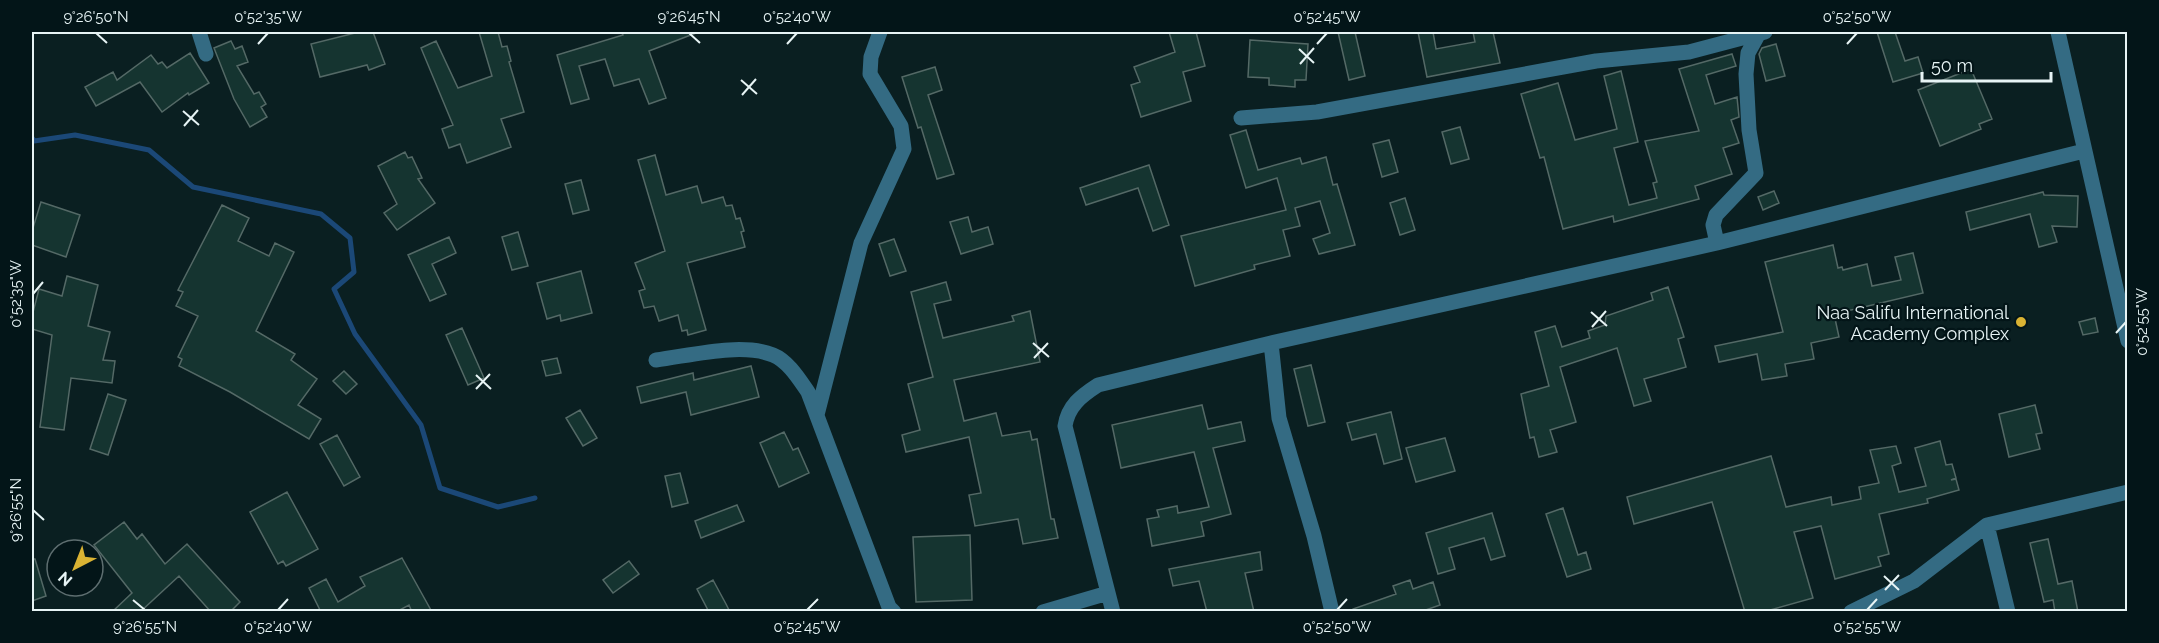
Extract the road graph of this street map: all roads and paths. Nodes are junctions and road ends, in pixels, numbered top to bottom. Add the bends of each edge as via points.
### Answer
1 (199, 32) edge
2 (880, 32) edge
3 (2058, 32) edge
4 (1762, 33) edge
5 (206, 54) dead end
6 (1241, 118) dead end
7 (2084, 151) junction
8 (1717, 243) junction
9 (2127, 341) edge
10 (1271, 343) junction
11 (656, 360) dead end
12 (817, 415) junction
13 (2127, 492) edge
14 (1987, 525) junction
15 (1108, 593) junction
16 (894, 612) edge
17 (1043, 612) edge
18 (1113, 612) edge
19 (1332, 612) edge
20 (1851, 612) edge
21 (2008, 612) edge

1 - 5 street
2 - 12 street via 870,74 901,126 904,149 861,243
3 - 7 street
4 - 6 street via 1689,52 1596,61 1317,112
4 - 8 street via 1748,53 1746,74 1756,173 1716,215 1713,225
7 - 8 street
7 - 9 street
8 - 10 street
10 - 15 street via 1098,386 1083,395 1068,412 1065,426
10 - 19 street via 1279,418
11 - 12 street via 747,348 774,355 791,369 808,392
12 - 16 street
13 - 14 street
14 - 20 street via 1914,581
14 - 21 street
15 - 17 street
15 - 18 street

